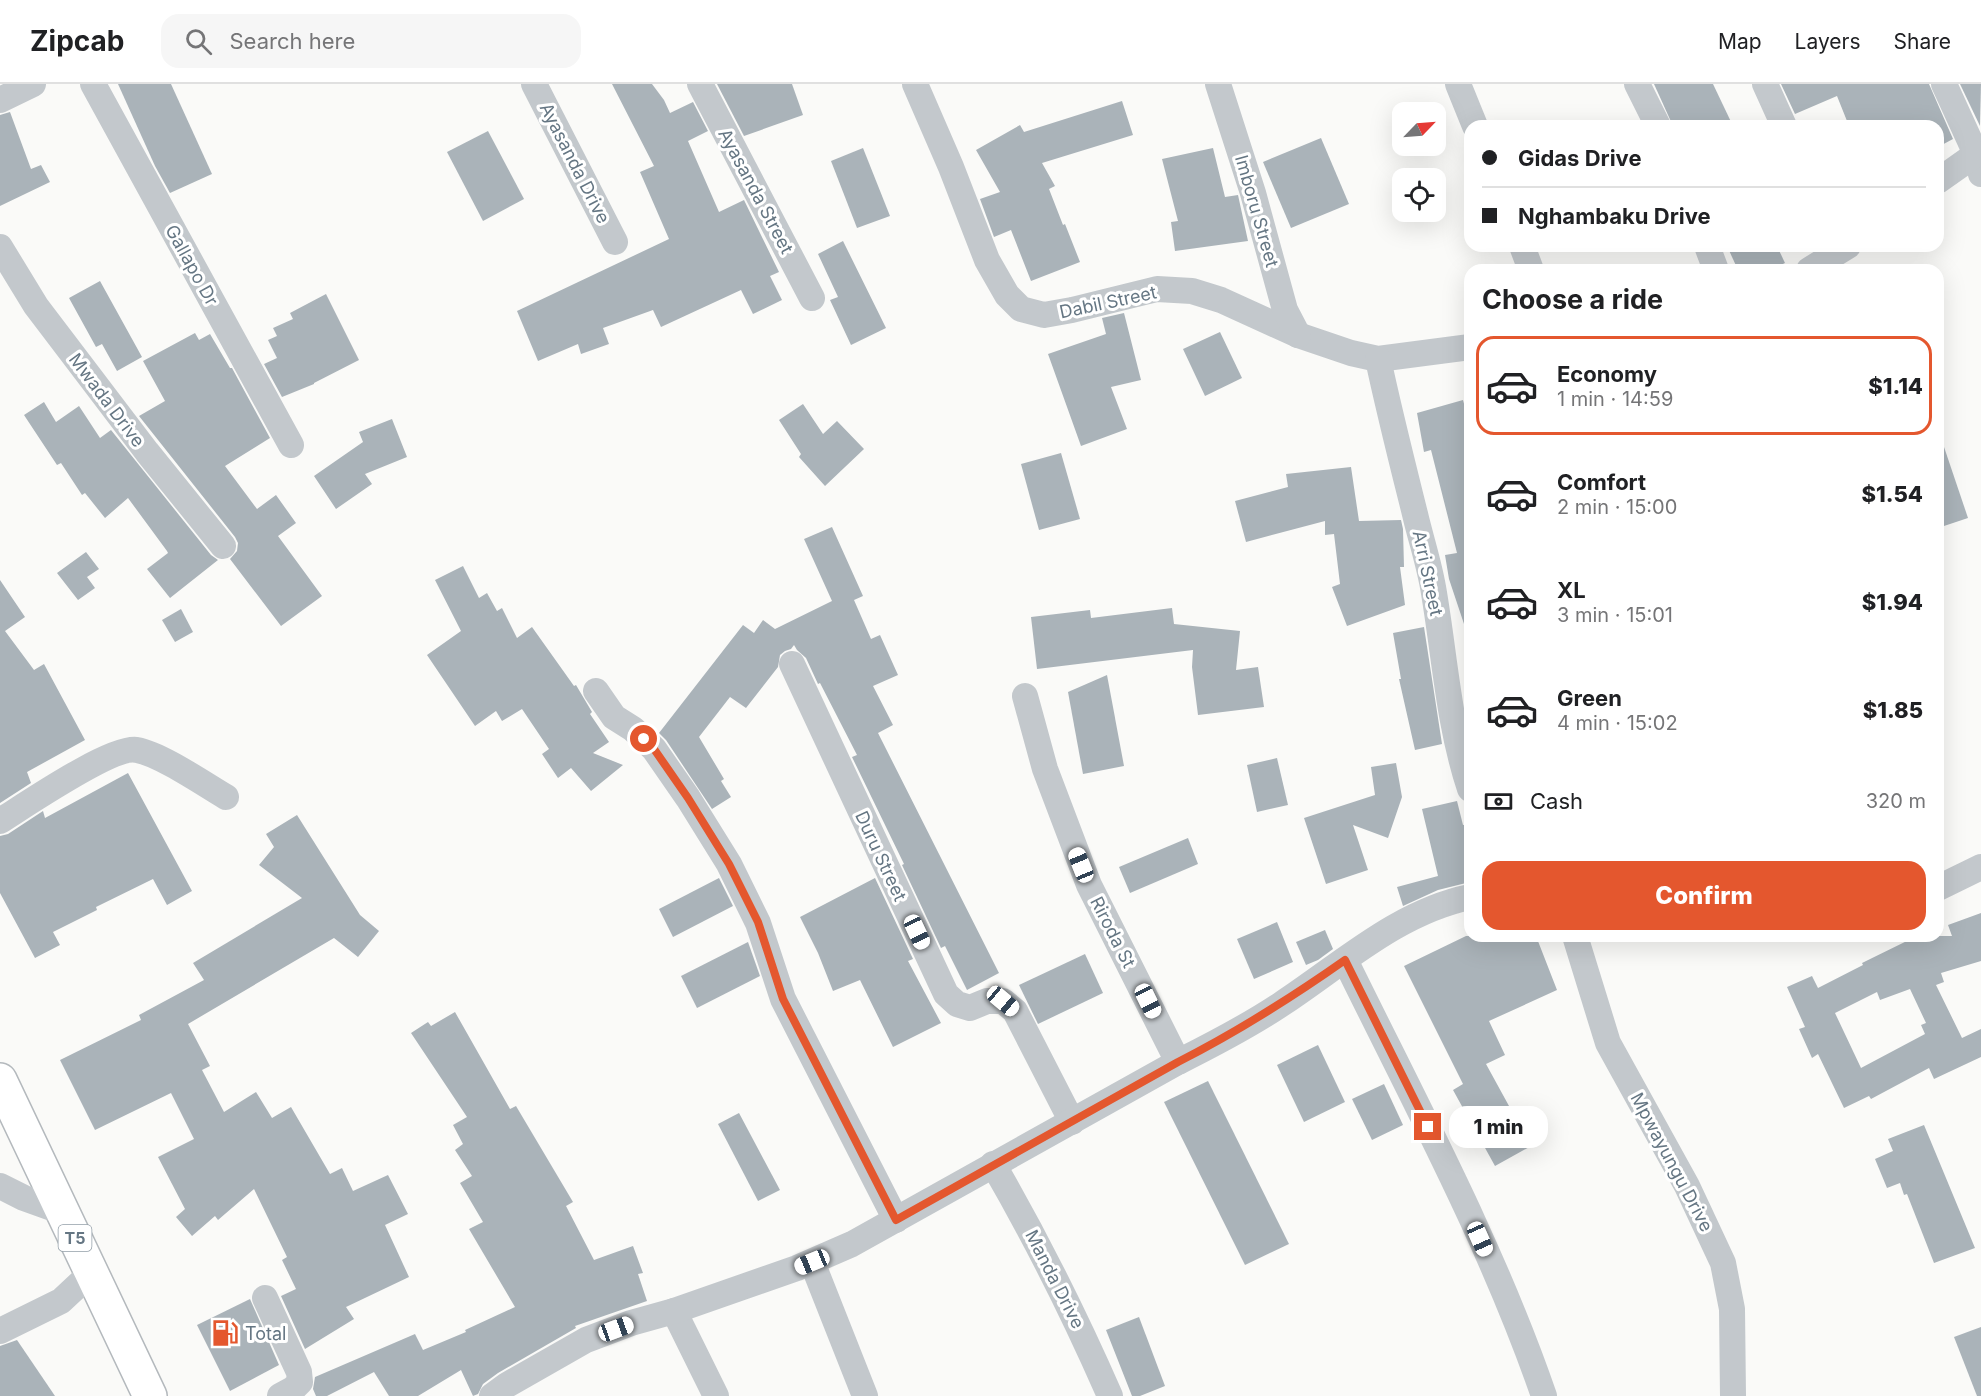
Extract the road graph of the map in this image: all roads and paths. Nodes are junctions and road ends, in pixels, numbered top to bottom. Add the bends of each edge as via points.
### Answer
1 (93, 84) edge
2 (534, 84) edge
3 (700, 84) edge
4 (915, 84) edge
5 (1218, 84) edge
6 (1458, 84) edge
7 (1636, 84) edge
8 (1765, 84) edge
9 (1944, 84) edge
10 (1473, 120) edge
11 (1655, 120) edge
12 (1781, 120) edge
13 (1979, 164) edge
14 (1944, 179) edge
15 (615, 242) dead end
16 (0, 247) edge
17 (1837, 252) edge
18 (1818, 264) edge
19 (812, 298) dead end
20 (1298, 335) junction
21 (1464, 348) edge
22 (1378, 359) junction
23 (291, 445) dead end
24 (223, 546) dead end
25 (792, 664) dead end
26 (596, 691) dead end
27 (1024, 696) dead end
28 (1464, 770) edge
29 (226, 797) dead end
30 (0, 821) edge
31 (1981, 867) edge
32 (1944, 885) edge
33 (1464, 899) edge
34 (1577, 942) edge
35 (1345, 960) junction
36 (1178, 1062) junction
37 (0, 1080) edge
38 (1072, 1122) junction
39 (993, 1164) junction
40 (0, 1186) edge
41 (63, 1212) junction
42 (896, 1220) junction
43 (812, 1262) junction
44 (91, 1273) junction
45 (265, 1298) dead end
46 (674, 1311) junction
47 (0, 1331) edge
48 (150, 1396) edge
49 (280, 1396) edge
50 (492, 1396) edge
51 (716, 1396) edge
52 (865, 1396) edge
53 (1110, 1396) edge
54 (1544, 1396) edge
55 (1733, 1396) edge

1 - 23 street, Gallapo Dr
2 - 15 street, Ayasanda Drive
3 - 19 street, Ayasanda Street
4 - 20 street, Dabil Street via 987,260 1021,309 1044,315 1157,289 1192,291
5 - 20 street, Imboru Street via 1253,193 1284,310
6 - 10 street
7 - 11 street
8 - 12 street
9 - 13 street
13 - 14 street
16 - 24 street, Mwada Drive via 43,315
17 - 18 street
20 - 22 street, Dabil Street
21 - 22 street, Dabil Street
22 - 28 street, Arri Street via 1434,591 1442,658
25 - 38 street, Duru Street via 946,994 957,1004 970,1008 987,1001 1003,1001 1015,1011
26 - 42 street via 614,717 654,749 729,864 758,922 783,999
27 - 36 street, Riroda St via 1045,769 1089,885
29 - 30 street via 152,755 130,750 72,777
31 - 32 street
33 - 35 street via 1417,915
34 - 55 street, Mpwayungu Drive via 1608,1043 1687,1186 1723,1263 1732,1309
35 - 36 street via 1281,1004
35 - 54 street via 1456,1185 1524,1336
36 - 38 street
37 - 41 highway, T5
38 - 39 street
39 - 42 street
39 - 53 street, Manda Drive via 1078,1322
40 - 41 street
41 - 44 highway, T5
42 - 43 street
43 - 46 street
43 - 52 street
44 - 47 street via 61,1301
44 - 48 highway, T5
45 - 49 street via 299,1372 300,1382
46 - 50 street via 586,1340
46 - 51 street

